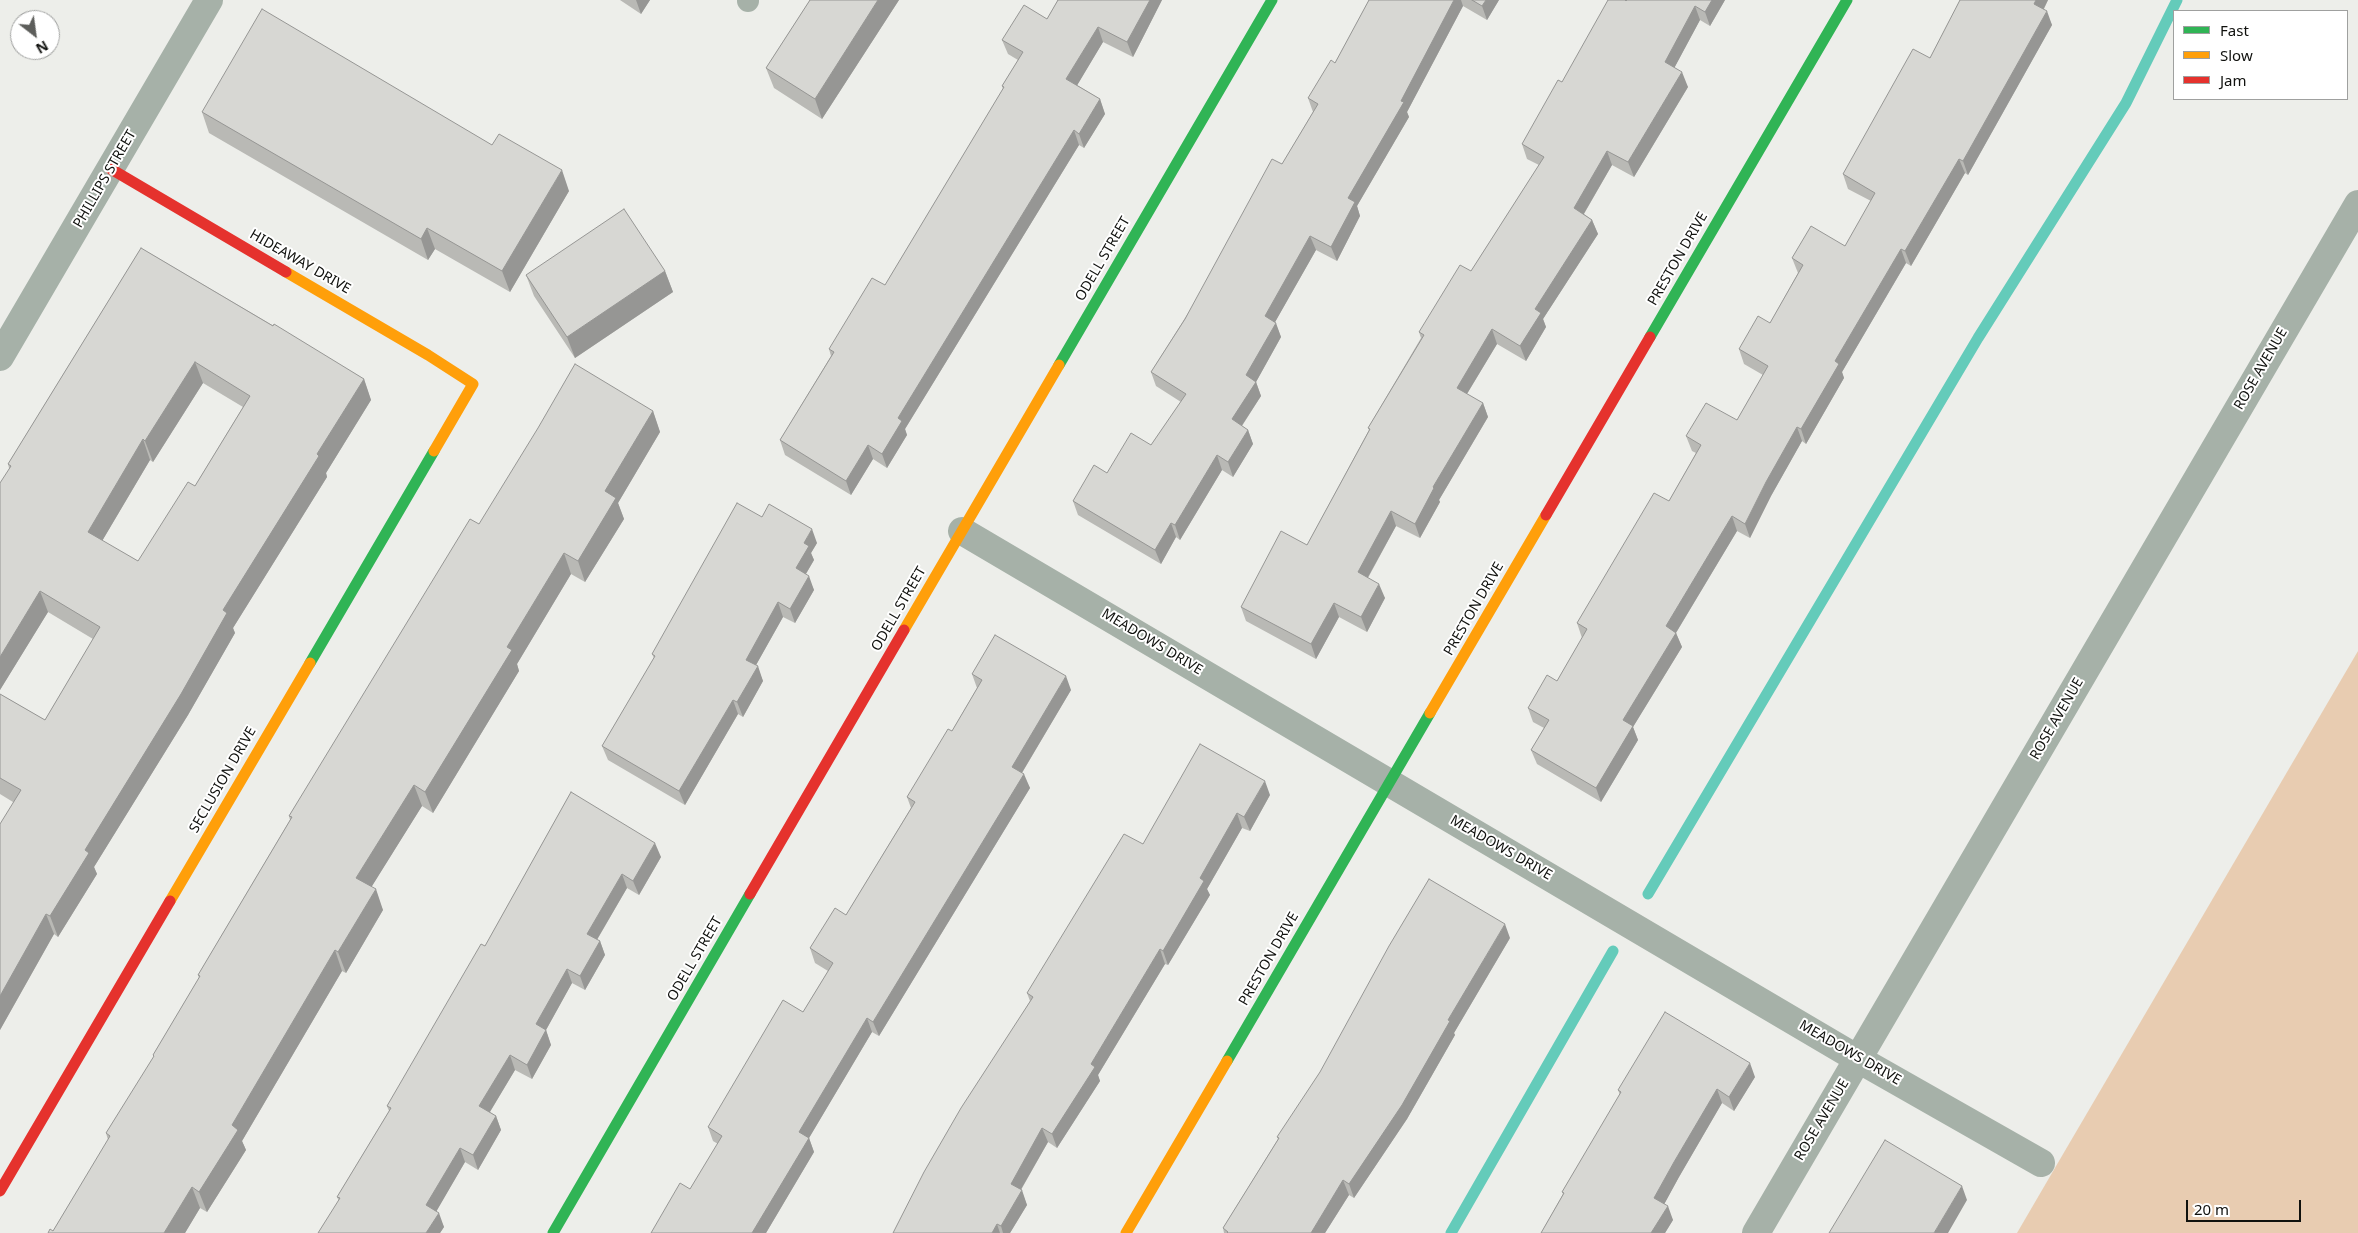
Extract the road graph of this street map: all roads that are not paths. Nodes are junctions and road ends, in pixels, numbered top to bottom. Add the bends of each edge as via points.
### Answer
1 (209, 0) edge
2 (1272, 0) edge
3 (1847, 0) edge
4 (111, 169) junction
5 (2358, 204) edge
6 (0, 357) edge
7 (473, 384) joint
8 (962, 531) junction
9 (1390, 783) junction
10 (1858, 1059) junction
11 (2041, 1163) dead end
12 (0, 1191) edge
13 (553, 1233) edge
14 (1126, 1233) edge
15 (1756, 1233) edge

1 - 4 street, PHILLIPS STREET
2 - 8 street, ODELL STREET
3 - 9 street, PRESTON DRIVE
4 - 6 street, PHILLIPS STREET
4 - 7 street, HIDEAWAY DRIVE
5 - 10 street, ROSE AVENUE
7 - 12 street, SECLUSION DRIVE
8 - 9 street, MEADOWS DRIVE
8 - 13 street, ODELL STREET
9 - 10 street, MEADOWS DRIVE
9 - 14 street, PRESTON DRIVE
10 - 11 street, MEADOWS DRIVE
10 - 15 street, ROSE AVENUE

